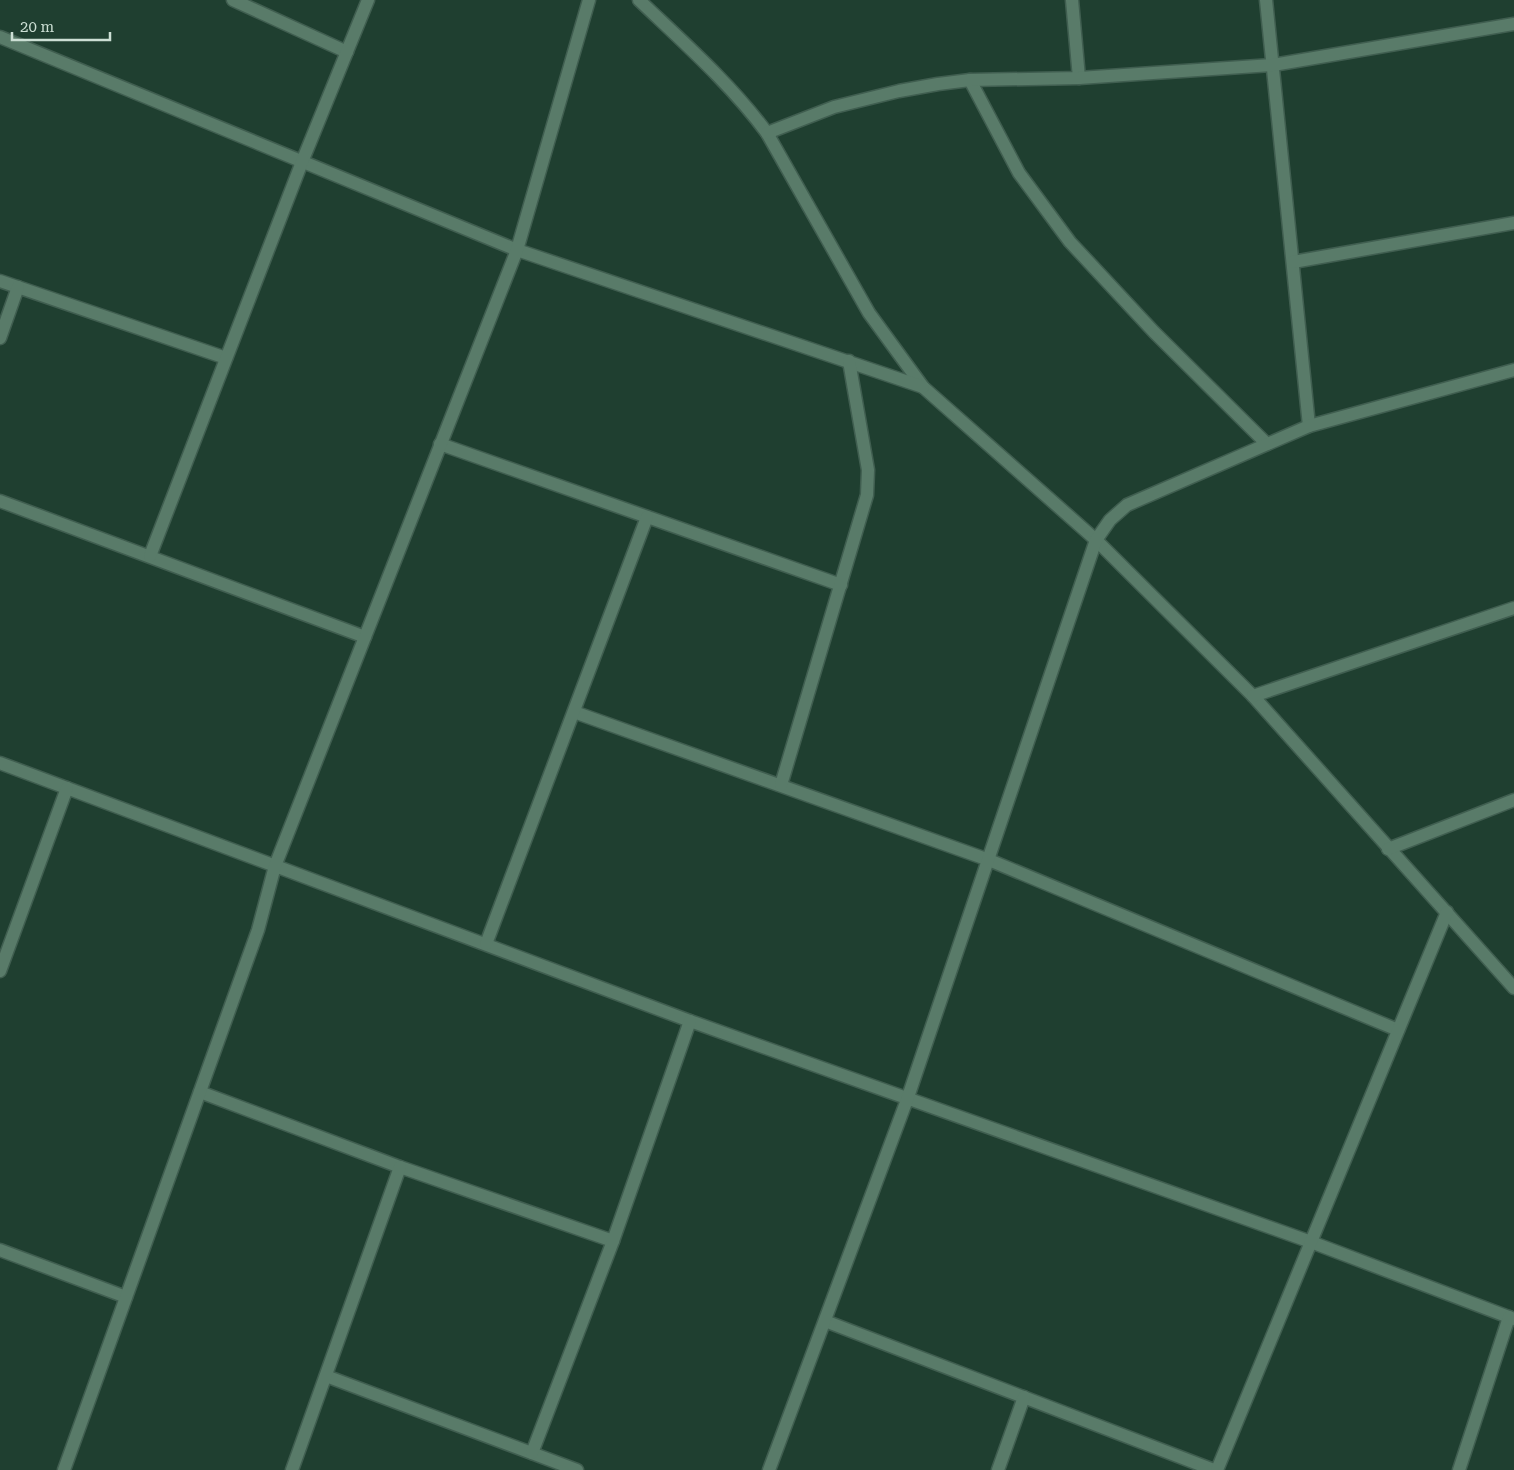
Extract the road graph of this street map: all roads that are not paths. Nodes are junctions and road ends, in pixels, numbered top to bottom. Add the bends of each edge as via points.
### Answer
1 (233, 0) edge
2 (368, 0) edge
3 (590, 0) edge
4 (639, 0) edge
5 (1072, 0) edge
6 (1266, 0) edge
7 (1514, 24) edge
8 (0, 37) edge
9 (347, 52) junction
10 (1273, 65) junction
11 (1080, 78) junction
12 (970, 80) junction
13 (767, 133) junction
14 (302, 162) junction
15 (1514, 223) edge
16 (516, 250) junction
17 (1293, 262) junction
18 (0, 281) edge
19 (18, 287) junction
20 (0, 338) edge
21 (226, 358) junction
22 (849, 361) junction
23 (1514, 370) edge
24 (923, 387) junction
25 (1308, 426) junction
26 (440, 444) junction
27 (1268, 444) junction
28 (0, 501) edge
29 (648, 517) junction
30 (1096, 540) junction
31 (150, 556) junction
32 (841, 585) junction
33 (1514, 608) edge
34 (365, 637) junction
35 (1252, 696) junction
36 (574, 712) junction
37 (0, 763) edge
38 (780, 785) junction
39 (67, 788) junction
40 (1514, 800) edge
41 (1388, 849) junction
42 (989, 860) junction
43 (275, 866) junction
44 (1447, 912) junction
45 (486, 944) junction
46 (0, 971) edge
47 (1514, 988) edge
48 (690, 1021) junction
49 (1398, 1030) junction
50 (200, 1092) junction
51 (908, 1097) junction
52 (400, 1167) junction
53 (613, 1241) junction
54 (1311, 1242) junction
55 (0, 1250) edge
56 (126, 1297) junction
57 (1511, 1318) edge
58 (825, 1320) junction
59 (326, 1376) junction
60 (1024, 1398) junction
61 (532, 1453) junction
62 (64, 1470) edge
63 (292, 1470) edge
64 (577, 1470) edge
65 (769, 1470) edge
66 (998, 1470) edge
67 (1215, 1470) edge
68 (1460, 1470) edge

1 - 9 street
2 - 9 street
3 - 16 street
4 - 13 street via 694,52
5 - 11 street
6 - 10 street
7 - 10 street
8 - 14 street
9 - 14 street
10 - 11 street
10 - 17 street
11 - 12 street
12 - 13 street via 899,91 834,107
12 - 27 street via 1019,173 1070,242 1154,332
13 - 24 street via 869,313
14 - 16 street
14 - 21 street
15 - 17 street
16 - 22 street
16 - 26 street
17 - 25 street
18 - 19 street
19 - 20 street
19 - 21 street
21 - 31 street
22 - 24 street
22 - 32 street via 868,470 867,495
23 - 25 street
24 - 30 street
25 - 27 street
26 - 29 street
26 - 34 street
27 - 30 street via 1127,505 1110,520
28 - 31 street
29 - 32 street
29 - 36 street
30 - 35 street
30 - 42 street
31 - 34 street
32 - 38 street
33 - 35 street
34 - 43 street
35 - 41 street
36 - 38 street
36 - 45 street
37 - 39 street
38 - 42 street
39 - 43 street
39 - 46 street
40 - 41 street
41 - 44 street
42 - 49 street
42 - 51 street
43 - 45 street
43 - 50 street via 258,930
44 - 47 street
44 - 49 street
45 - 48 street
48 - 51 street
48 - 53 street
49 - 54 street
50 - 52 street
50 - 56 street
51 - 54 street
51 - 58 street
52 - 53 street
52 - 59 street
53 - 61 street
54 - 57 street
54 - 67 street
55 - 56 street
56 - 62 street
57 - 68 street
58 - 60 street
58 - 65 street
59 - 61 street
59 - 63 street
60 - 66 street
60 - 67 street
61 - 64 street

